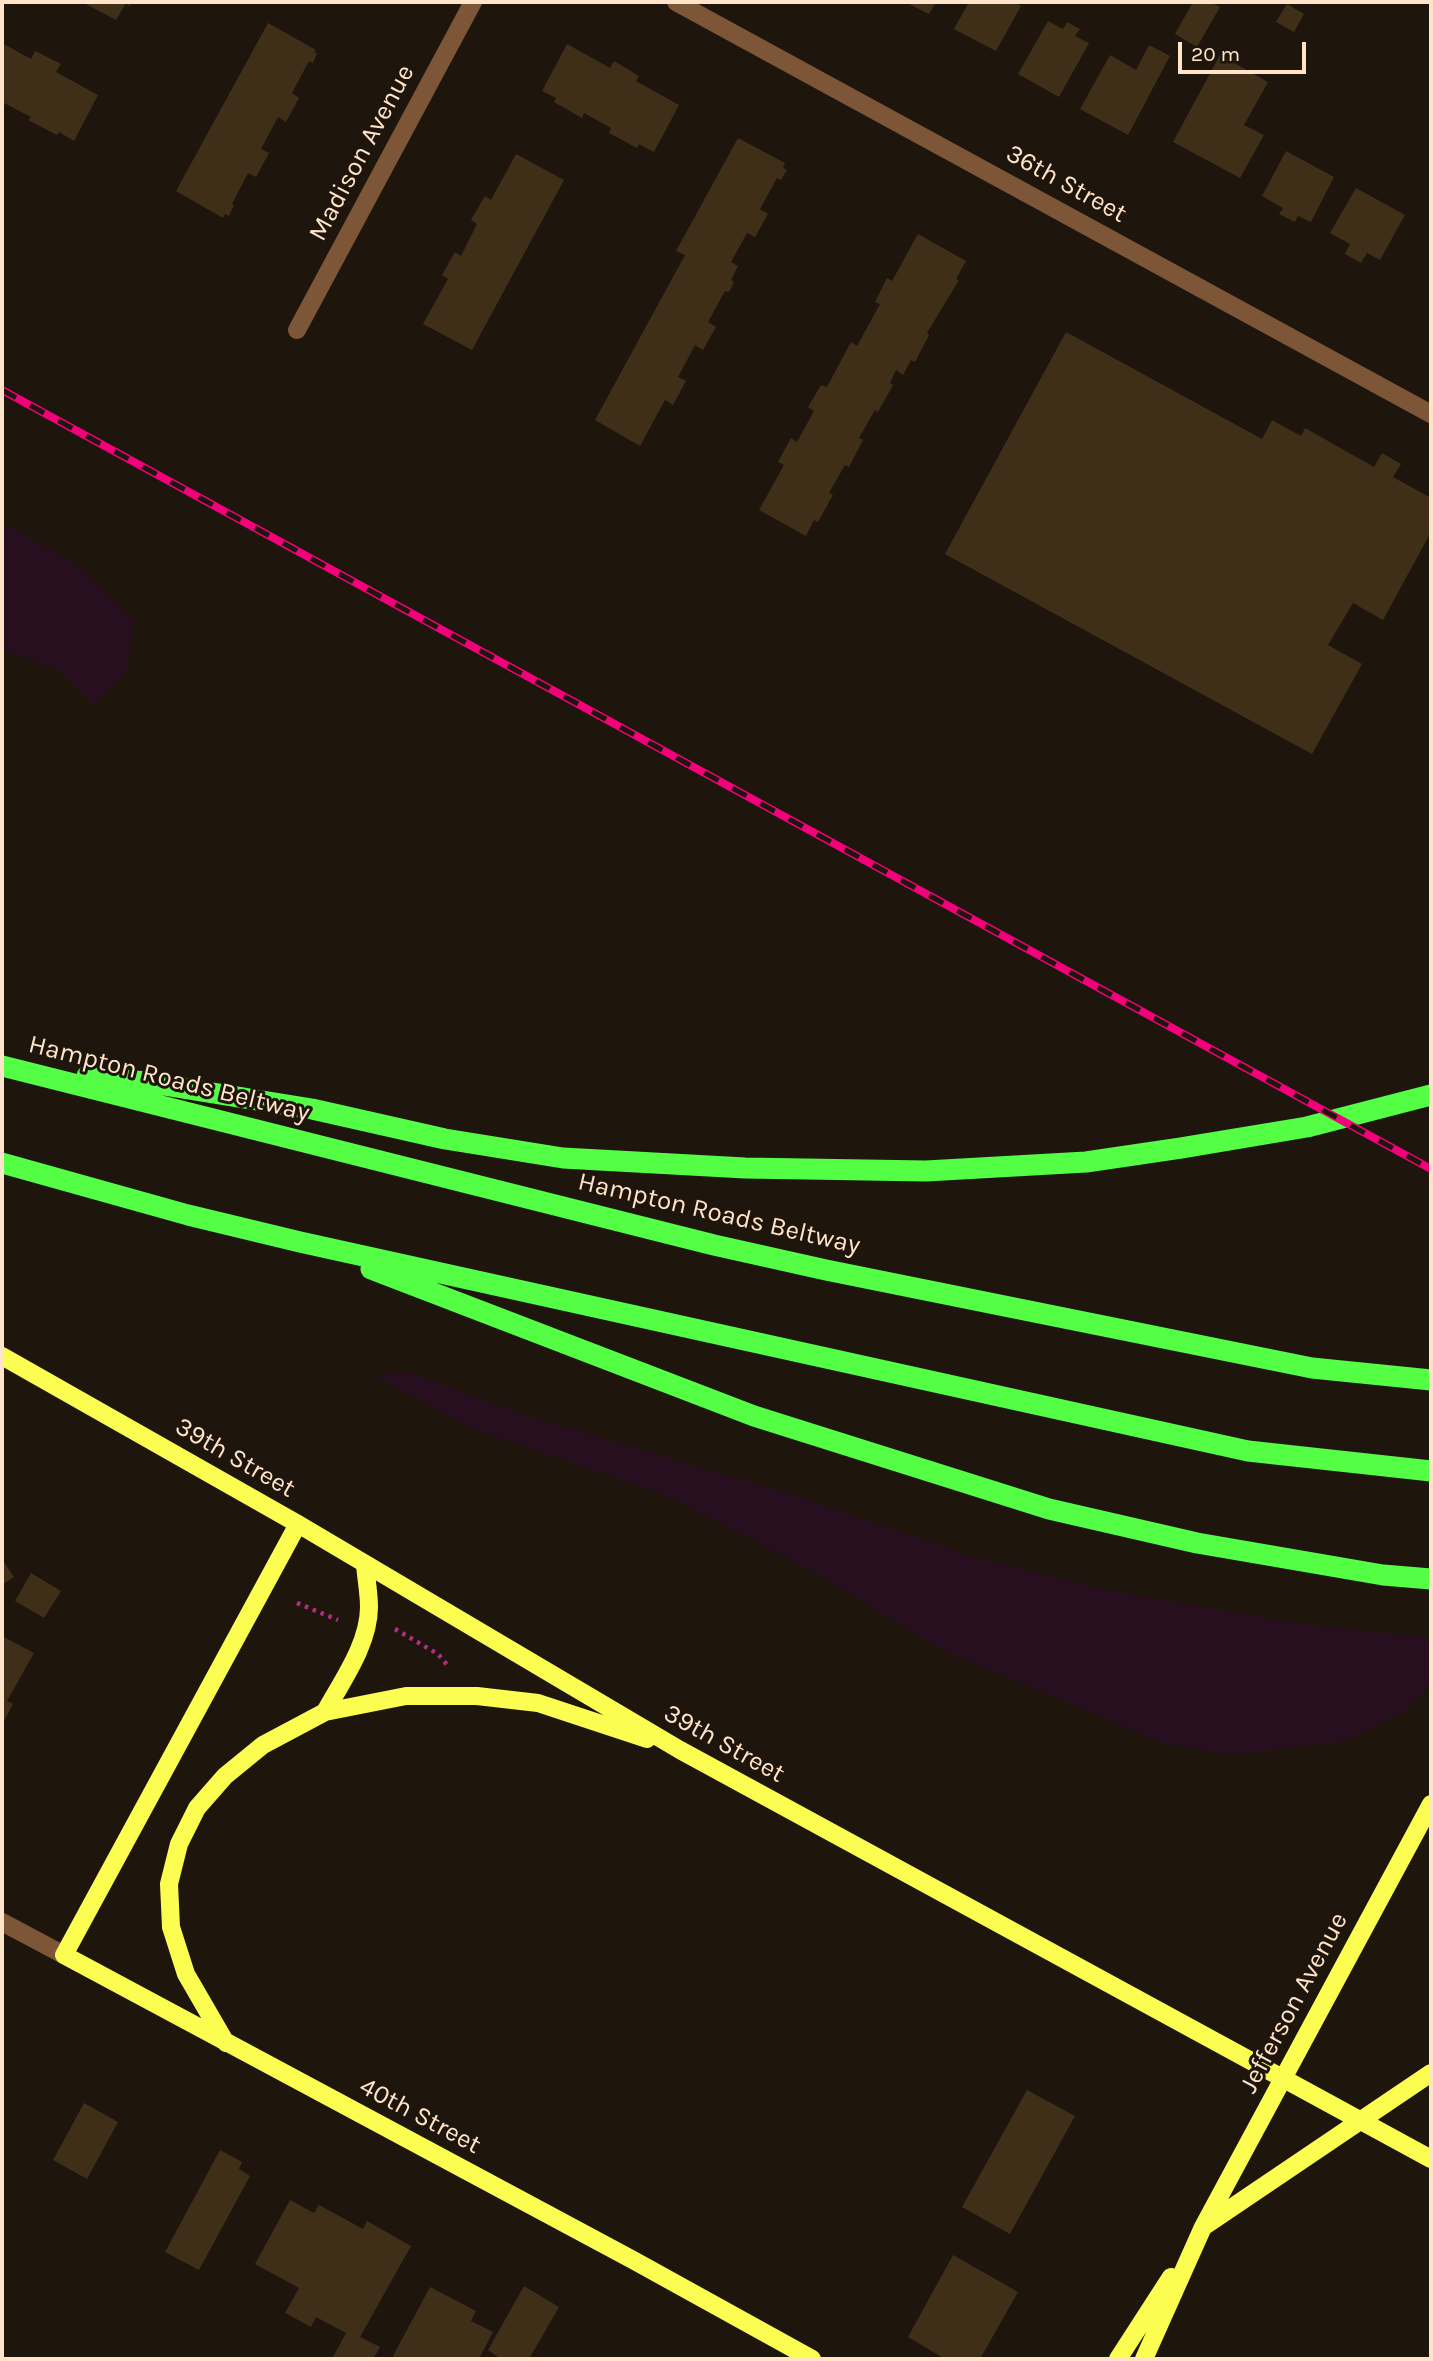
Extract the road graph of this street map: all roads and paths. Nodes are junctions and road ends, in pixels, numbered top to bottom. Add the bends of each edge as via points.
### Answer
1 (473, 2) edge
2 (676, 2) edge
3 (297, 330) dead end
4 (1431, 414) edge
5 (10, 1068) edge
6 (140, 1091) junction
7 (1431, 1095) edge
8 (2, 1163) edge
9 (300, 1242) junction
10 (2, 1356) edge
11 (1423, 1379) edge
12 (1431, 1471) edge
13 (298, 1524) junction
14 (365, 1564) junction
15 (1431, 1579) edge
16 (297, 1603) dead end
17 (342, 1622) dead end
18 (385, 1623) dead end
19 (451, 1674) dead end
20 (325, 1712) junction
21 (680, 1750) junction
22 (1431, 1804) edge
23 (2, 1922) edge
24 (64, 1955) junction
25 (226, 2043) junction
26 (1431, 2073) edge
27 (1431, 2159) edge
28 (1203, 2227) junction
29 (812, 2359) edge
30 (1118, 2359) edge
31 (1144, 2359) edge

1 - 3 street, Madison Avenue
2 - 4 street, 36th Street
5 - 6 highway
6 - 7 highway via 312,1109 445,1139 562,1158 926,1171 1086,1162 1307,1126
6 - 11 highway, Hampton Roads Beltway via 713,1245 1312,1368
8 - 9 highway
9 - 12 highway via 1248,1451
9 - 15 highway via 754,1416 1049,1508 1197,1542 1383,1575
10 - 13 main road, 39th Street
13 - 14 main road, 39th Street
13 - 24 main road
14 - 20 main road via 369,1610 362,1641
14 - 21 main road, 39th Street
16 - 17 path
18 - 19 path via 438,1654
20 - 21 main road via 406,1696 477,1696 538,1703
20 - 25 main road via 263,1745 225,1776 197,1808 179,1844 169,1884 171,1927 186,1974
21 - 27 main road, 39th Street
22 - 28 main road, Jefferson Avenue
23 - 24 street, 40th Street
24 - 25 main road, 40th Street
25 - 29 main road, 40th Street
26 - 28 main road
28 - 30 main road, Jefferson Avenue
28 - 31 main road, Jefferson Avenue

